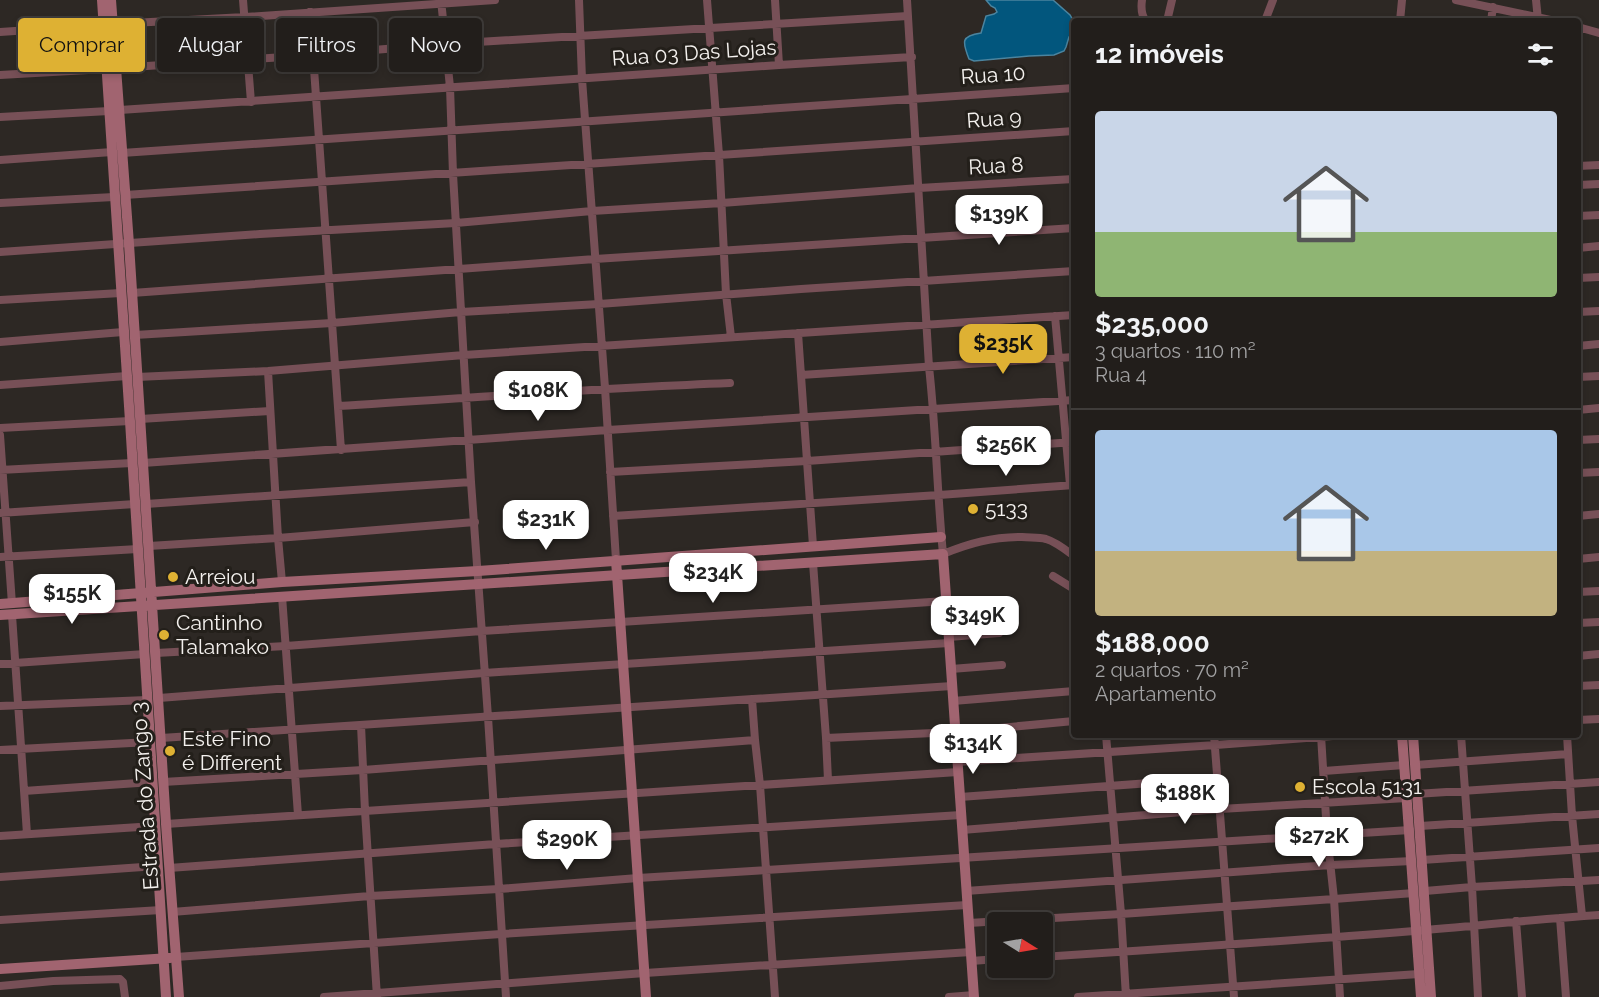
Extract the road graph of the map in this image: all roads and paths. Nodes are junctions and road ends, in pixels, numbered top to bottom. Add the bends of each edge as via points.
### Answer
1 (102, 0) edge
2 (111, 0) edge
3 (243, 0) edge
4 (495, 0) edge
5 (579, 0) edge
6 (708, 0) edge
7 (775, 0) edge
8 (907, 0) edge
9 (1142, 0) edge
10 (1172, 0) edge
11 (1273, 0) edge
12 (1402, 0) edge
13 (1456, 0) edge
14 (1536, 0) edge
15 (441, 2) edge
16 (1497, 5) edge
17 (310, 12) junction
18 (908, 16) junction
19 (245, 17) junction
20 (106, 18) edge
21 (109, 18) edge
22 (311, 18) edge
23 (443, 18) edge
24 (1143, 18) edge
25 (1168, 18) edge
26 (1266, 18) edge
27 (1400, 18) edge
28 (1535, 18) edge
29 (1538, 18) edge
30 (145, 22) edge
31 (776, 24) junction
32 (709, 27) junction
33 (1581, 29) edge
34 (18, 31) edge
35 (0, 32) edge
36 (1599, 33) edge
37 (580, 36) junction
38 (482, 42) edge
39 (912, 57) junction
40 (779, 65) junction
41 (713, 70) junction
42 (48, 72) edge
43 (111, 72) edge
44 (249, 72) edge
45 (315, 72) edge
46 (448, 72) edge
47 (0, 75) edge
48 (582, 79) junction
49 (450, 87) junction
50 (1071, 88) edge
51 (316, 96) junction
52 (914, 98) junction
53 (251, 102) junction
54 (114, 111) junction
55 (716, 112) junction
56 (0, 117) edge
57 (585, 121) junction
58 (451, 131) junction
59 (1071, 131) edge
60 (320, 141) junction
61 (916, 142) junction
62 (117, 153) junction
63 (719, 155) junction
64 (0, 160) edge
65 (589, 164) junction
66 (1599, 165) edge
67 (1581, 166) edge
68 (453, 174) junction
69 (1071, 179) edge
70 (322, 183) junction
71 (1581, 184) edge
72 (1599, 184) edge
73 (919, 188) junction
74 (120, 196) junction
75 (0, 203) edge
76 (722, 203) junction
77 (592, 211) junction
78 (1599, 215) edge
79 (1581, 216) edge
80 (456, 223) junction
81 (1071, 228) edge
82 (326, 230) junction
83 (922, 238) junction
84 (123, 244) junction
85 (1599, 246) edge
86 (1581, 248) edge
87 (724, 251) junction
88 (0, 252) edge
89 (596, 259) junction
90 (459, 269) junction
91 (1071, 271) edge
92 (1599, 277) edge
93 (1581, 278) edge
94 (329, 279) junction
95 (925, 281) junction
96 (126, 293) junction
97 (726, 294) junction
98 (0, 300) edge
99 (598, 304) junction
100 (1599, 311) edge
101 (461, 312) junction
102 (1581, 312) edge
103 (1071, 315) edge
104 (1055, 316) junction
105 (332, 323) junction
106 (928, 325) junction
107 (129, 333) junction
108 (798, 333) junction
109 (731, 337) junction
110 (0, 342) edge
111 (1599, 344) edge
112 (602, 345) junction
113 (1581, 346) edge
114 (464, 355) junction
115 (1071, 357) edge
116 (1059, 358) junction
117 (335, 365) junction
118 (929, 367) junction
119 (268, 371) junction
120 (801, 375) junction
121 (132, 376) junction
122 (1599, 376) edge
123 (1581, 377) edge
124 (730, 383) dead end
125 (0, 385) edge
126 (605, 388) junction
127 (467, 398) junction
128 (1063, 400) junction
129 (1071, 400) edge
130 (338, 406) junction
131 (934, 408) junction
132 (1599, 408) edge
133 (1581, 410) edge
134 (270, 411) junction
135 (804, 417) junction
136 (135, 420) junction
137 (0, 428) edge
138 (608, 430) junction
139 (0, 435) edge
140 (1599, 439) edge
141 (469, 440) junction
142 (1581, 440) edge
143 (1070, 442) edge
144 (341, 450) junction
145 (935, 451) junction
146 (273, 454) junction
147 (807, 460) junction
148 (138, 463) junction
149 (1071, 464) edge
150 (1, 470) edge
151 (610, 472) junction
152 (1599, 472) edge
153 (1581, 473) edge
154 (471, 482) junction
155 (1071, 485) edge
156 (939, 495) junction
157 (275, 496) junction
158 (811, 503) junction
159 (140, 504) junction
160 (3, 513) edge
161 (1599, 514) edge
162 (613, 516) junction
163 (1581, 516) edge
164 (475, 522) junction
165 (941, 537) junction
166 (278, 538) junction
167 (813, 546) junction
168 (144, 547) junction
169 (943, 554) junction
170 (1071, 554) edge
171 (4, 557) edge
172 (1599, 557) edge
173 (1581, 559) edge
174 (616, 560) junction
175 (813, 563) junction
176 (478, 571) junction
177 (1053, 576) dead end
178 (618, 577) junction
179 (282, 582) junction
180 (479, 585) junction
181 (1071, 587) edge
182 (1599, 591) edge
183 (146, 592) junction
184 (1581, 592) edge
185 (282, 596) junction
186 (946, 603) junction
187 (0, 604) edge
188 (147, 606) junction
189 (12, 609) junction
190 (816, 609) junction
191 (0, 615) edge
192 (1012, 615) dead end
193 (1599, 622) edge
194 (621, 623) junction
195 (1581, 623) edge
196 (482, 631) junction
197 (999, 633) dead end
198 (949, 640) junction
199 (286, 646) junction
200 (820, 651) junction
201 (150, 653) junction
202 (1599, 654) edge
203 (1581, 656) edge
204 (15, 663) junction
205 (624, 663) junction
206 (0, 664) edge
207 (1002, 665) dead end
208 (951, 669) junction
209 (484, 673) junction
210 (1599, 685) edge
211 (952, 686) junction
212 (1581, 686) edge
213 (290, 689) junction
214 (1071, 691) edge
215 (823, 694) junction
216 (153, 699) junction
217 (752, 699) junction
218 (953, 701) junction
219 (18, 705) junction
220 (0, 706) edge
221 (627, 707) junction
222 (488, 717) junction
223 (1599, 719) edge
224 (1581, 720) edge
225 (1071, 721) edge
226 (361, 724) junction
227 (292, 729) junction
228 (955, 732) junction
229 (826, 738) junction
230 (1106, 738) edge
231 (1215, 738) edge
232 (1297, 738) edge
233 (1321, 738) edge
234 (1403, 738) edge
235 (1413, 738) edge
236 (1461, 738) edge
237 (1567, 738) edge
238 (155, 740) junction
239 (755, 740) junction
240 (1215, 745) junction
241 (21, 749) junction
242 (629, 749) junction
243 (0, 750) edge
244 (1108, 752) junction
245 (1568, 754) junction
246 (490, 759) junction
247 (1463, 761) junction
248 (1410, 765) junction
249 (958, 767) junction
250 (363, 770) junction
251 (1324, 771) junction
252 (295, 773) junction
253 (1218, 778) junction
254 (828, 780) junction
255 (158, 782) junction
256 (1599, 782) edge
257 (1570, 783) junction
258 (760, 785) junction
259 (1111, 785) junction
260 (1465, 790) junction
261 (24, 791) junction
262 (632, 793) junction
263 (960, 796) junction
264 (1412, 796) junction
265 (493, 801) junction
266 (1326, 802) junction
267 (1220, 809) junction
268 (364, 811) junction
269 (1599, 814) edge
270 (298, 815) junction
271 (961, 815) junction
272 (1572, 816) junction
273 (1113, 818) junction
274 (1468, 823) junction
275 (160, 825) junction
276 (763, 828) junction
277 (1415, 828) junction
278 (962, 830) junction
279 (27, 834) junction
280 (1328, 834) junction
281 (635, 835) junction
282 (0, 836) edge
283 (1223, 841) junction
284 (496, 844) junction
285 (1115, 848) junction
286 (1599, 848) edge
287 (1575, 849) junction
288 (368, 854) junction
289 (1470, 856) junction
290 (964, 858) junction
291 (1417, 861) junction
292 (1331, 865) junction
293 (157, 866) junction
294 (169, 868) junction
295 (765, 870) junction
296 (1225, 873) junction
297 (0, 876) edge
298 (638, 878) junction
299 (1119, 880) junction
300 (1599, 880) edge
301 (1578, 881) junction
302 (1472, 887) junction
303 (499, 889) junction
304 (966, 891) junction
305 (1419, 892) junction
306 (370, 896) junction
307 (1334, 899) junction
308 (967, 905) junction
309 (1228, 906) junction
310 (161, 910) junction
311 (172, 912) junction
312 (1121, 914) junction
313 (1599, 915) edge
314 (1582, 916) junction
315 (769, 918) junction
316 (1560, 918) junction
317 (0, 920) edge
318 (1516, 921) junction
319 (969, 923) junction
320 (641, 926) junction
321 (1474, 926) junction
322 (1422, 930) junction
323 (501, 934) junction
324 (1336, 937) junction
325 (374, 943) junction
326 (1230, 944) junction
327 (1124, 952) junction
328 (971, 956) junction
329 (1053, 956) edge
330 (176, 957) junction
331 (164, 958) junction
332 (987, 958) edge
333 (773, 965) junction
334 (0, 969) edge
335 (645, 973) junction
336 (1419, 974) junction
337 (1338, 980) junction
338 (505, 984) junction
339 (0, 986) edge
340 (1233, 987) junction
341 (377, 995) edge
342 (1126, 995) edge
343 (974, 996) edge
344 (125, 997) edge
345 (166, 997) edge
346 (179, 997) edge
347 (324, 997) edge
348 (506, 997) edge
349 (646, 997) edge
350 (775, 997) edge
351 (949, 997) edge
352 (1078, 997) edge
353 (1234, 997) edge
354 (1340, 997) edge
355 (1420, 997) edge
356 (1431, 997) edge
357 (1478, 997) edge
358 (1522, 997) edge
359 (1566, 997) edge

1 - 20 street
2 - 21 street
3 - 19 street
4 - 15 street
5 - 37 street
6 - 32 street
7 - 31 street
8 - 18 street
9 - 24 street
10 - 25 street
11 - 26 street
12 - 27 street
13 - 16 street
14 - 29 street
15 - 17 street
15 - 23 street
16 - 28 street
17 - 19 street
17 - 22 street
18 - 31 street
18 - 39 street
19 - 30 street
31 - 32 street
31 - 40 street
32 - 37 street
32 - 41 street
33 - 36 street
34 - 35 street
37 - 38 street
37 - 48 street
39 - 40 street, Rua 03 Das Lojas
39 - 52 street
40 - 41 street, Rua 03 Das Lojas
41 - 48 street, Rua 03 Das Lojas
41 - 55 street
42 - 47 street
43 - 54 street, Estrada do Zango 3
44 - 53 street
45 - 51 street
46 - 49 street
48 - 49 street, Rua 03 Das Lojas
48 - 57 street
49 - 51 street, Rua 03 Das Lojas
49 - 58 street
50 - 52 street, Rua 10
51 - 53 street, Rua 03 Das Lojas
51 - 60 street
52 - 55 street, Rua 10
52 - 61 street
53 - 54 street, Rua 03 Das Lojas
54 - 56 street, Rua 03 Das Lojas
54 - 62 street, Estrada do Zango 3
55 - 57 street, Rua 10
55 - 63 street
57 - 58 street, Rua 10
57 - 65 street
58 - 60 street, Rua 10
58 - 68 street
59 - 61 street, Rua 9
60 - 62 street, Rua 10
60 - 70 street
61 - 63 street, Rua 9
61 - 73 street
62 - 64 street, Rua 10
62 - 74 street, Estrada do Zango 3
63 - 65 street, Rua 9
63 - 76 street
65 - 68 street, Rua 9
65 - 77 street
66 - 67 street
68 - 70 street, Rua 9
68 - 80 street
69 - 73 street, Rua 8
70 - 74 street, Rua 9
70 - 82 street
71 - 72 street
73 - 76 street, Rua 8
73 - 83 street
74 - 75 street, Rua 9
74 - 84 street, Estrada do Zango 3
76 - 77 street, Rua 8
76 - 87 street
77 - 80 street, Rua 8
77 - 89 street
78 - 79 street
80 - 82 street, Rua 8
80 - 90 street
81 - 83 street
82 - 84 street, Rua 8
82 - 94 street
83 - 87 street
83 - 95 street
84 - 88 street, Rua 8
84 - 96 street, Estrada do Zango 3
85 - 86 street
87 - 89 street
87 - 97 street
89 - 90 street
89 - 99 street
90 - 94 street
90 - 101 street
91 - 95 street
92 - 93 street
94 - 96 street
94 - 105 street
95 - 97 street
95 - 106 street
96 - 98 street
96 - 107 street, Estrada do Zango 3
97 - 99 street
97 - 109 street
99 - 101 street
99 - 112 street
100 - 102 street
101 - 105 street
101 - 114 street
103 - 104 street
104 - 106 street
104 - 116 street
105 - 107 street
105 - 117 street
106 - 108 street
106 - 118 street
107 - 110 street
107 - 121 street, Estrada do Zango 3
108 - 109 street
108 - 120 street
109 - 112 street
111 - 113 street
112 - 114 street
112 - 126 street
114 - 117 street
114 - 127 street
115 - 116 street
116 - 118 street
116 - 128 street
117 - 119 street
117 - 130 street
118 - 120 street
118 - 131 street
119 - 121 street
119 - 134 street
120 - 135 street
121 - 125 street
121 - 136 street, Estrada do Zango 3
122 - 123 street
124 - 126 street
126 - 127 street
126 - 138 street
127 - 130 street
127 - 141 street
128 - 129 street
128 - 131 street
128 - 143 street
130 - 144 street
131 - 135 street
131 - 145 street
132 - 133 street
134 - 136 street
134 - 146 street
135 - 138 street
135 - 147 street
136 - 137 street
136 - 148 street, Estrada do Zango 3
138 - 141 street
138 - 151 street
139 - 150 street
140 - 142 street
141 - 144 street
141 - 154 street
143 - 145 street
143 - 149 street
144 - 146 street
145 - 147 street
145 - 156 street
146 - 148 street
146 - 157 street
147 - 151 street
147 - 158 street
148 - 150 street
148 - 159 street, Estrada do Zango 3
150 - 160 street
151 - 162 street
152 - 153 street
154 - 157 street
154 - 164 street
155 - 156 street
156 - 158 street
156 - 165 street
157 - 159 street
157 - 166 street
158 - 162 street
158 - 167 street
159 - 160 street
159 - 168 street, Estrada do Zango 3
160 - 171 street
161 - 163 street
162 - 174 street
164 - 166 street
164 - 176 street
165 - 167 street
165 - 169 street
166 - 168 street
166 - 179 street
167 - 174 street
168 - 171 street
168 - 183 street, Estrada do Zango 3
169 - 170 street via 970,543 1017,537 1048,540
169 - 175 street
169 - 186 street
171 - 189 street
172 - 173 street
174 - 176 street
174 - 178 street
175 - 178 street
175 - 190 street
176 - 179 street
176 - 180 street
177 - 181 street
178 - 180 street
178 - 194 street
179 - 183 street
180 - 185 street
180 - 196 street
182 - 184 street
183 - 188 street, Estrada do Zango 3
183 - 189 street
185 - 188 street
185 - 199 street
186 - 190 street
186 - 192 street via 995,602 1003,604
186 - 198 street
187 - 189 street
188 - 189 street
188 - 201 street, Estrada do Zango 3
189 - 191 street
189 - 204 street
190 - 194 street
190 - 200 street
193 - 195 street
194 - 196 street
194 - 205 street
196 - 199 street
196 - 209 street
197 - 198 street
198 - 200 street
198 - 208 street
199 - 201 street
199 - 213 street
200 - 205 street
200 - 215 street
201 - 204 street
201 - 216 street, Estrada do Zango 3
202 - 203 street
204 - 206 street
204 - 219 street
205 - 209 street
205 - 221 street
207 - 208 street
208 - 211 street
209 - 213 street
209 - 222 street
210 - 212 street
211 - 215 street
211 - 218 street
213 - 216 street
213 - 227 street
214 - 218 street
215 - 217 street
215 - 229 street
216 - 219 street
216 - 238 street, Estrada do Zango 3
217 - 221 street
217 - 239 street
218 - 228 street
219 - 220 street
219 - 241 street
221 - 222 street
221 - 242 street
222 - 226 street
222 - 246 street
223 - 224 street
225 - 228 street
226 - 227 street
226 - 250 street
227 - 238 street
227 - 252 street
228 - 229 street
228 - 249 street
229 - 254 street
230 - 244 street
231 - 240 street
232 - 240 street
233 - 251 street
234 - 248 street
235 - 248 street
236 - 247 street
237 - 245 street
238 - 241 street
238 - 255 street, Estrada do Zango 3
239 - 242 street
239 - 258 street
240 - 244 street
240 - 253 street
241 - 243 street
241 - 261 street
242 - 246 street
242 - 262 street
244 - 249 street
244 - 259 street
245 - 247 street
245 - 257 street
246 - 250 street
246 - 265 street
247 - 248 street
247 - 260 street
248 - 251 street
248 - 264 street
249 - 254 street
249 - 263 street
250 - 252 street
250 - 268 street
251 - 266 street
252 - 255 street
252 - 270 street
253 - 259 street
253 - 267 street
254 - 258 street
255 - 261 street
255 - 275 street, Estrada do Zango 3
256 - 257 street
257 - 260 street
257 - 272 street
258 - 262 street
258 - 276 street
259 - 263 street
259 - 273 street
260 - 264 street
260 - 274 street
261 - 279 street
262 - 265 street
262 - 281 street
263 - 271 street
264 - 266 street
264 - 277 street
265 - 268 street
265 - 284 street
266 - 267 street
266 - 280 street
267 - 273 street
267 - 283 street
268 - 270 street
268 - 288 street
269 - 272 street
270 - 275 street
271 - 276 street
271 - 278 street
272 - 274 street
272 - 287 street
273 - 278 street
273 - 285 street
274 - 277 street
274 - 289 street
275 - 279 street
275 - 293 street
275 - 294 street, Estrada do Zango 3
276 - 281 street
276 - 295 street
277 - 280 street
277 - 291 street
278 - 290 street
279 - 282 street
280 - 283 street
280 - 292 street
281 - 284 street
281 - 298 street
283 - 285 street
283 - 296 street
284 - 288 street
284 - 303 street
285 - 290 street
285 - 299 street
286 - 287 street
287 - 289 street
287 - 301 street
288 - 294 street
288 - 306 street
289 - 291 street
289 - 302 street
290 - 295 street
290 - 304 street
291 - 292 street
291 - 305 street
292 - 296 street
292 - 307 street
293 - 297 street
293 - 310 street
294 - 311 street, Estrada do Zango 3
295 - 298 street
295 - 315 street
296 - 299 street
296 - 309 street
298 - 303 street
298 - 320 street
299 - 304 street
299 - 312 street
300 - 301 street
301 - 302 street
301 - 314 street
302 - 305 street
302 - 321 street
303 - 306 street
303 - 323 street
304 - 308 street
305 - 307 street
305 - 322 street
306 - 311 street
306 - 325 street
307 - 309 street
307 - 324 street
308 - 315 street
308 - 319 street
309 - 312 street
309 - 326 street
310 - 317 street
310 - 331 street
311 - 330 street, Estrada do Zango 3
312 - 319 street
312 - 327 street
313 - 314 street
314 - 316 street
315 - 320 street
315 - 333 street
316 - 318 street
316 - 359 street
318 - 321 street
318 - 358 street
319 - 328 street
320 - 323 street
320 - 335 street
321 - 322 street
321 - 357 street
322 - 324 street
322 - 336 street
322 - 356 street
323 - 325 street
323 - 338 street
324 - 326 street
324 - 337 street
325 - 330 street
325 - 341 street
326 - 327 street
326 - 340 street
327 - 329 street
327 - 342 street
328 - 332 street
328 - 333 street
328 - 343 street
330 - 331 street
330 - 346 street, Estrada do Zango 3
331 - 334 street
331 - 345 street
333 - 335 street
333 - 350 street
335 - 338 street
335 - 349 street
336 - 337 street
336 - 355 street
337 - 340 street
337 - 354 street
338 - 341 street
338 - 348 street
339 - 344 street via 120,979
340 - 342 street
340 - 353 street
341 - 347 street
342 - 352 street
343 - 351 street

